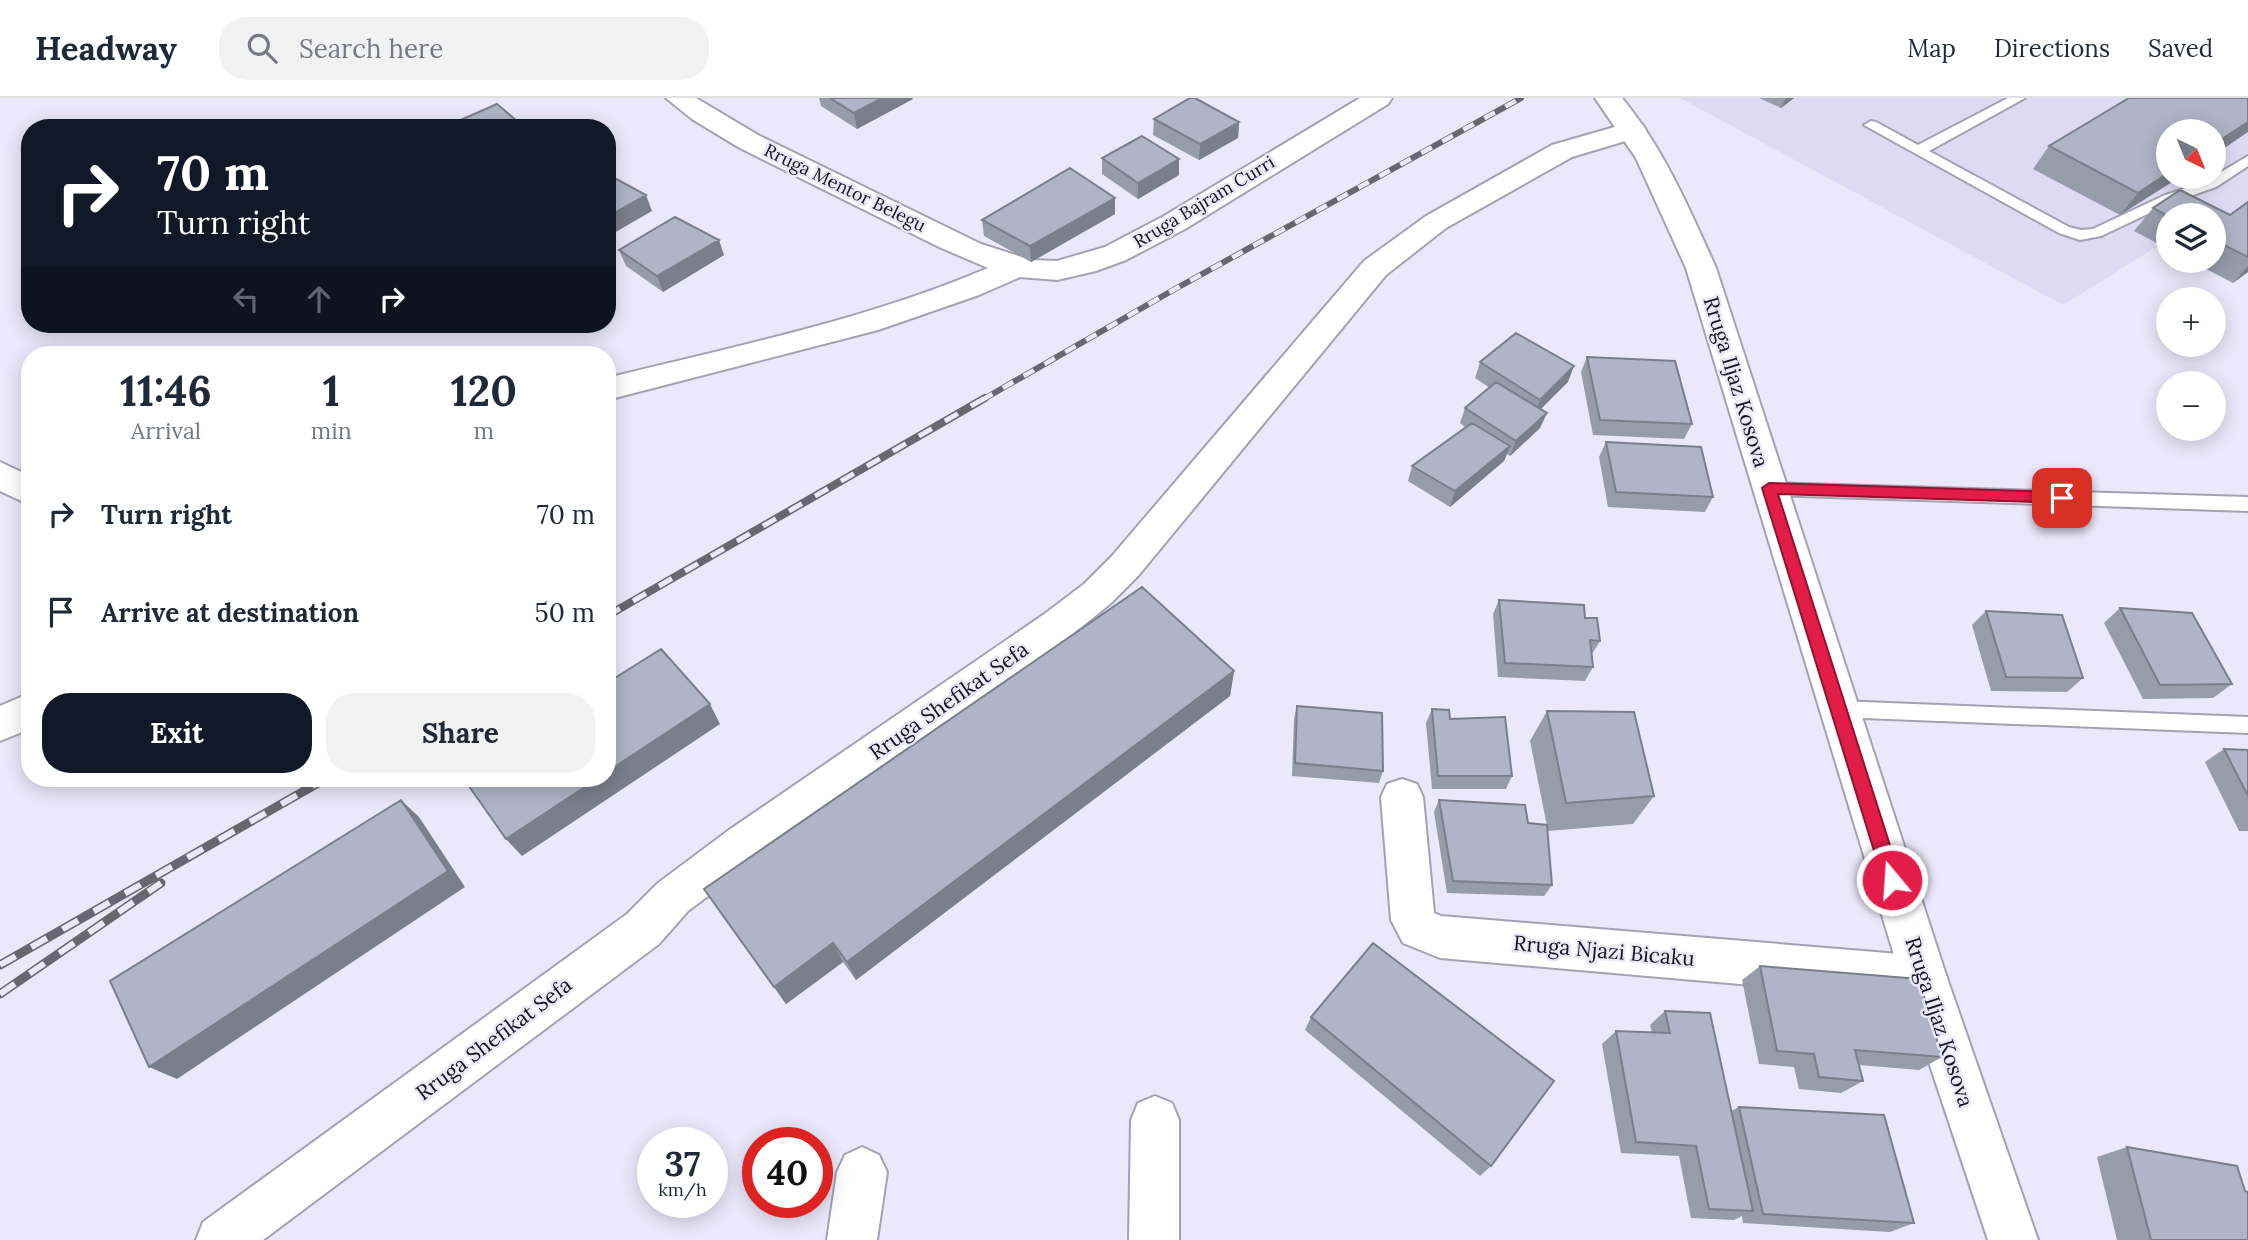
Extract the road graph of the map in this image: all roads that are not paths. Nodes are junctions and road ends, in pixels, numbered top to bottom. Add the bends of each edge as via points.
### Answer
1 (678, 98) edge
2 (1379, 98) edge
3 (1608, 98) edge
4 (2018, 98) edge
5 (1871, 125) dead end
6 (1632, 130) junction
7 (1918, 151) junction
8 (2248, 160) edge
9 (1017, 267) junction
10 (616, 387) edge
11 (0, 475) edge
12 (21, 487) edge
13 (1769, 488) junction
14 (2248, 503) edge
15 (1838, 709) junction
16 (21, 714) edge
17 (0, 724) edge
18 (2248, 725) edge
19 (1402, 797) dead end
20 (1923, 978) junction
21 (1156, 1120) dead end
22 (862, 1172) dead end
23 (221, 1240) edge
24 (852, 1240) edge
25 (1154, 1240) edge
26 (2012, 1240) edge

1 - 9 street, Rruga Mentor Belegu via 746,140
2 - 9 street, Rruga Bajram Curri via 1113,255 1070,268
3 - 6 street, Rruga Iljaz Kosova
4 - 7 lane
5 - 7 lane
6 - 13 street, Rruga Iljaz Kosova via 1664,183 1701,268
6 - 23 street, Rruga Shefikat Sefa via 1562,151 1436,222 1375,268 1141,548 1097,594 744,844 673,897 643,929
7 - 8 lane via 2080,235 2096,233 2211,184
9 - 10 street via 980,285 866,322
11 - 12 street
13 - 14 lane
13 - 15 street, Rruga Iljaz Kosova
15 - 18 lane
15 - 20 street, Rruga Iljaz Kosova
16 - 17 street
19 - 20 street, Rruga Njazi Bicaku via 1413,920 1427,933
20 - 26 street, Rruga Iljaz Kosova
21 - 25 street
22 - 24 street

